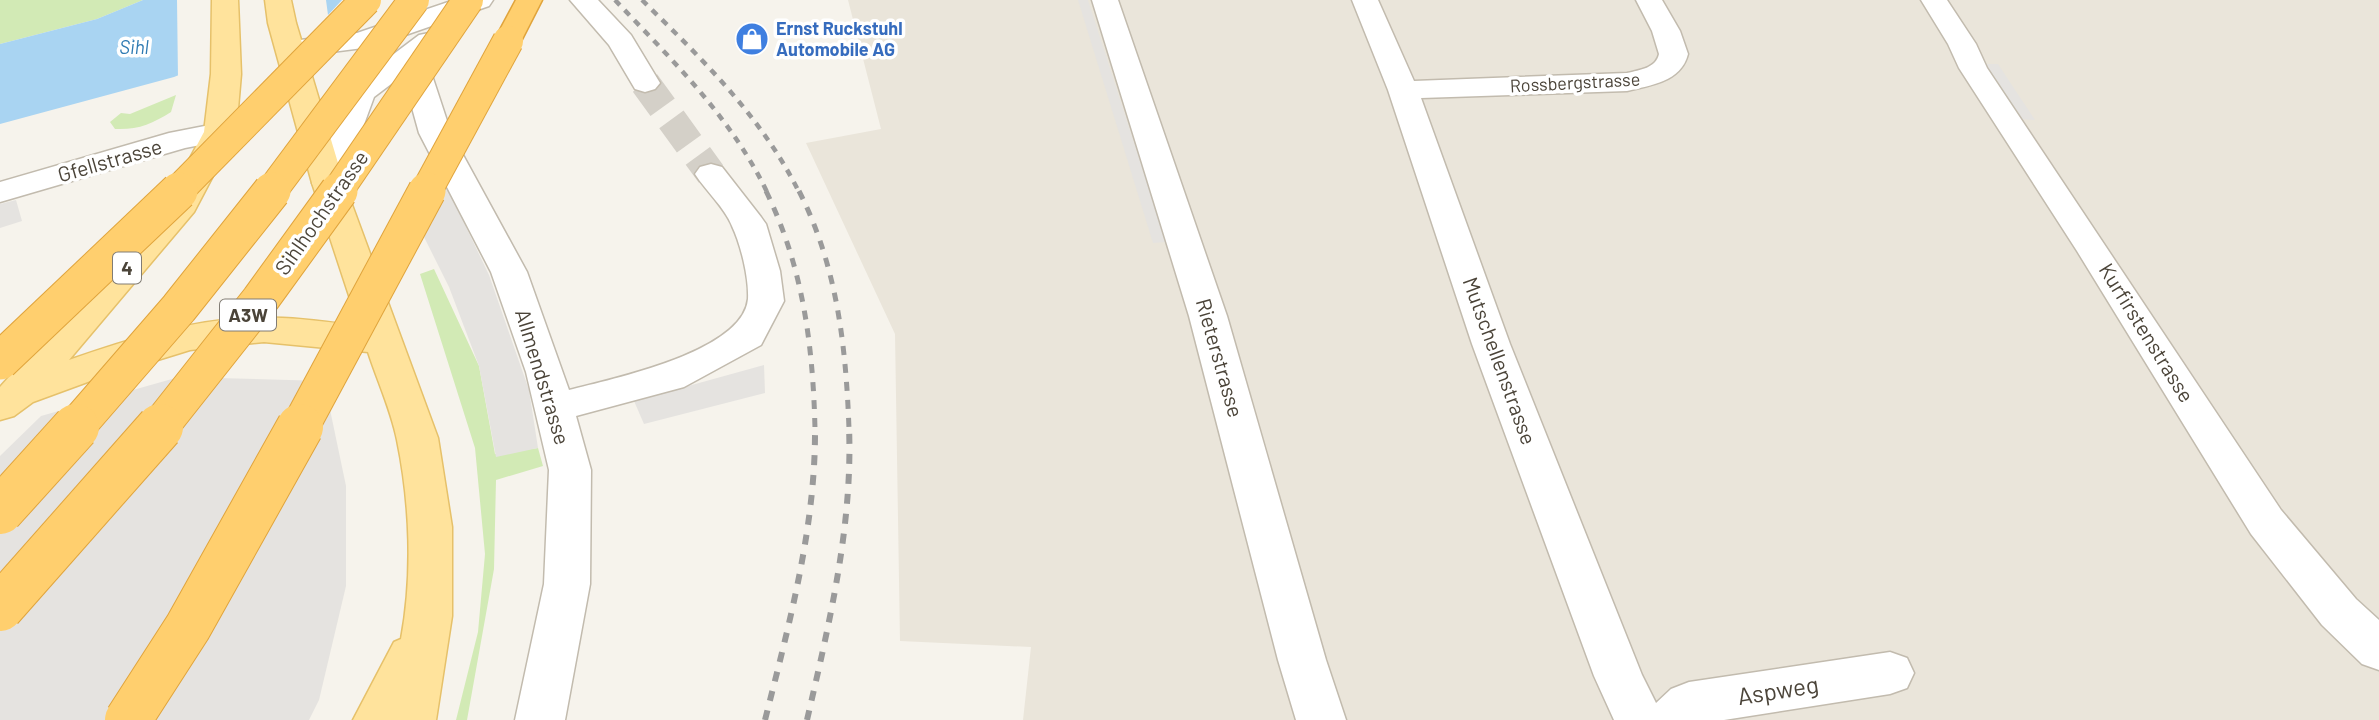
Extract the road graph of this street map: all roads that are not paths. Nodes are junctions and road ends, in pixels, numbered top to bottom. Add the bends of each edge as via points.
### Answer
1 (225, 0) edge
2 (278, 0) edge
3 (366, 0) edge
4 (414, 0) edge
5 (468, 0) edge
6 (480, 0) edge
7 (529, 0) edge
8 (583, 0) edge
9 (1105, 0) edge
10 (1365, 0) edge
11 (1649, 0) edge
12 (1934, 0) edge
13 (290, 50) junction
14 (411, 54) junction
15 (645, 83) tunnel mouth
16 (1402, 90) junction
17 (220, 132) junction
18 (711, 174) tunnel mouth
19 (328, 183) junction
20 (0, 192) edge
21 (385, 342) junction
22 (5, 393) edge
23 (554, 408) junction
24 (0, 511) edge
25 (0, 608) edge
26 (429, 616) junction
27 (2379, 650) edge
28 (1890, 673) dead end
29 (128, 720) edge
30 (379, 720) edge
31 (411, 720) edge
32 (540, 720) edge
33 (1321, 720) edge
34 (1639, 720) edge
35 (1672, 720) edge

1 - 17 main road, 4 via 226,74
2 - 13 main road
3 - 22 highway, bridge via 188,182
4 - 24 highway, A3W, bridge via 181,306
5 - 25 highway, Sihlhochstrasse / A3W, bridge via 293,255 222,349
6 - 13 street via 361,41
6 - 14 street
7 - 29 highway, bridge via 243,532
8 - 15 street via 621,41
9 - 33 street, Rieterstrasse via 1208,316
10 - 16 street, Mutschellenstrasse
11 - 16 street, Rossbergstrasse via 1675,48 1667,69 1656,77 1627,82
12 - 27 street, Kurfirstenstrasse via 1973,68 2266,522 2339,612
13 - 19 main road
14 - 19 street via 361,93
14 - 23 street, Allmendstrasse via 435,133 509,272
16 - 34 street, Mutschellenstrasse via 1491,344
17 - 20 street, Gfellstrasse
17 - 22 main road, 4 via 182,205
18 - 23 street via 749,224 762,271 766,301 748,336 670,378
19 - 21 main road
21 - 22 main road via 295,331 204,335 97,362
21 - 26 main road via 417,438 430,527
23 - 32 street, Allmendstrasse via 570,470 567,583
26 - 30 main road
26 - 31 main road
28 - 35 street, Aspweg via 1689,704

